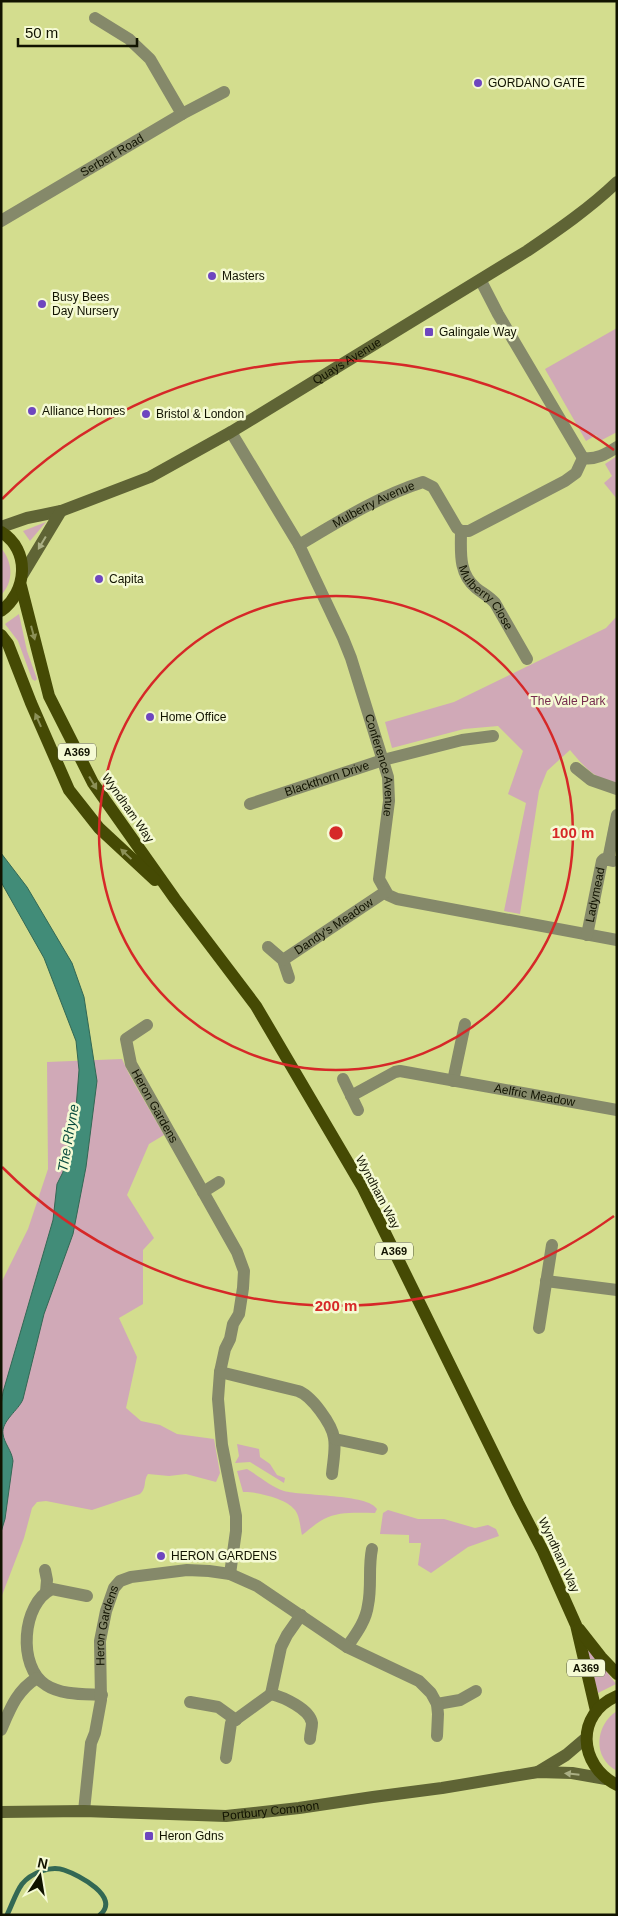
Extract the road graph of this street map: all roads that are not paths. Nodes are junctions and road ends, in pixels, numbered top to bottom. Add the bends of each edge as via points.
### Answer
1 (95, 18) dead end
2 (224, 92) dead end
3 (182, 114) junction
4 (617, 182) edge
5 (1, 221) edge
6 (481, 281) junction
7 (232, 432) junction
8 (617, 447) edge
9 (584, 458) junction
10 (61, 511) junction
11 (1, 527) edge
12 (462, 531) junction
13 (1, 532) edge
14 (298, 545) junction
15 (22, 580) junction
16 (1, 611) edge
17 (1, 634) edge
18 (527, 659) dead end
19 (493, 736) dead end
20 (383, 760) junction
21 (576, 768) dead end
22 (617, 789) edge
23 (250, 804) dead end
24 (617, 814) edge
25 (386, 892) junction
26 (175, 899) junction
27 (587, 935) junction
28 (617, 940) edge
29 (268, 948) dead end
30 (283, 960) junction
31 (290, 978) dead end
32 (147, 1024) dead end
33 (466, 1024) dead end
34 (343, 1079) dead end
35 (453, 1081) junction
36 (351, 1096) junction
37 (358, 1110) dead end
38 (617, 1110) edge
39 (219, 1182) dead end
40 (203, 1192) junction
41 (552, 1245) dead end
42 (546, 1281) junction
43 (617, 1290) edge
44 (539, 1328) dead end
45 (220, 1372) junction
46 (335, 1440) junction
47 (382, 1450) dead end
48 (332, 1474) dead end
49 (372, 1549) dead end
50 (45, 1570) dead end
51 (230, 1574) junction
52 (46, 1592) junction
53 (87, 1596) dead end
54 (301, 1615) junction
55 (576, 1625) junction
56 (347, 1647) junction
57 (617, 1674) edge
58 (37, 1678) junction
59 (476, 1691) dead end
60 (271, 1694) junction
61 (102, 1695) junction
62 (617, 1696) edge
63 (190, 1702) dead end
64 (437, 1704) junction
65 (596, 1711) junction
66 (236, 1720) junction
67 (1, 1730) edge
68 (436, 1736) dead end
69 (586, 1738) junction
70 (310, 1740) dead end
71 (226, 1758) dead end
72 (538, 1772) junction
73 (611, 1782) edge
74 (84, 1811) junction
75 (1, 1812) edge

1 - 3 street via 129,39 150,59
2 - 3 street, Serbert Road
3 - 5 street, Serbert Road
4 - 6 street, Quays Avenue via 552,234
6 - 7 street, Quays Avenue
6 - 9 street
7 - 10 street, Quays Avenue via 150,477
7 - 14 street, Conference Avenue
8 - 9 street via 601,456
9 - 12 street via 576,473 565,481 480,527
10 - 11 street, Quays Avenue
10 -> 15 street
12 - 14 street, Mulberry Avenue via 433,487 423,482 351,515
12 - 18 street, Mulberry Close via 464,573 473,586 495,603
13 - 15 main road, A369 via 18,550
14 - 20 street, Conference Avenue via 343,638
15 - 16 main road via 11,602
15 -> 26 main road, Wyndham Way / A369 via 49,696 92,783
26 -> 17 main road, Wyndham Way / A369 via 99,828 69,790
19 - 20 street, Blackthorn Drive via 462,740
20 - 23 street, Blackthorn Drive
20 - 25 street, Conference Avenue via 389,800 379,879
21 - 22 street via 591,780
24 - 27 street, Ladymead via 610,860 602,861
25 - 27 street via 394,898
25 - 30 street, Dandy's Meadow
26 - 55 main road, Wyndham Way / A369 via 256,1006 363,1188 543,1551
27 - 28 street
29 - 30 street, Dandy's Meadow
30 - 31 street, Dandy's Meadow
32 - 40 street, Heron Gardens via 126,1039 130,1064
33 - 35 street
34 - 36 street
35 - 36 street, Aelfric Meadow via 398,1071
35 - 38 street, Aelfric Meadow
36 - 37 street
39 - 40 street
40 - 45 street, Heron Gardens via 237,1252 244,1271 239,1314
41 - 42 street
42 - 43 street
42 - 44 street
45 - 46 street via 304,1393 326,1420
45 - 51 street, Heron Gardens via 218,1418 236,1516
46 - 47 street
46 - 48 street
49 - 56 street via 367,1611
50 - 52 street
51 - 54 street, Heron Gardens via 257,1586
51 - 61 street, Heron Gardens via 170,1572 130,1577 117,1584 106,1611 100,1642
52 - 53 street via 54,1589
52 - 58 street via 34,1608 28,1631 27,1655
54 - 56 street, Heron Gardens
54 - 60 street via 281,1647
55 - 57 main road, Wyndham Way / A369
55 - 65 main road, Wyndham Way / A369
56 - 64 street, Heron Gardens via 419,1682
58 - 61 street via 62,1692
58 - 67 street via 19,1692
59 - 64 street via 460,1700
60 - 66 street
60 - 70 street via 288,1700 306,1714 312,1723
61 - 74 street, Heron Gardens via 91,1743
62 - 65 main road
63 - 66 street via 218,1707
64 - 68 street
65 - 69 main road
66 - 71 street via 230,1725
69 - 72 street, Portbury Common
69 - 73 main road via 594,1767
73 -> 72 street, Portbury Common via 572,1774
72 - 74 street, Portbury Common via 226,1816
74 - 75 street, Portbury Common

